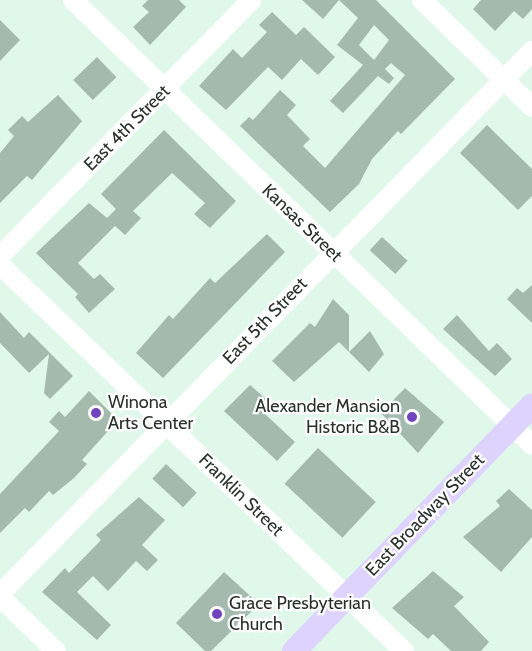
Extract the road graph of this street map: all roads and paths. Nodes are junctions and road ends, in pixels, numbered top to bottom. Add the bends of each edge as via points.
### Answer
1 (73, 0) edge
2 (252, 0) edge
3 (422, 0) edge
4 (532, 51) edge
5 (504, 80) junction
6 (165, 90) junction
7 (532, 107) edge
8 (332, 251) junction
9 (0, 256) edge
10 (0, 265) edge
11 (532, 405) edge
12 (165, 424) junction
13 (512, 426) junction
14 (532, 446) edge
15 (0, 596) edge
16 (347, 596) junction
17 (56, 651) edge
18 (294, 651) edge
19 (404, 651) edge

1 - 6 street, Kansas Street
2 - 6 street, East 4th Street
3 - 5 street
4 - 5 street, East 5th Street
5 - 7 street
5 - 8 street, East 5th Street
6 - 8 street, Kansas Street
6 - 9 street, East 4th Street
8 - 12 street, East 5th Street
8 - 13 street, Kansas Street
10 - 12 street, Franklin Street
11 - 13 main road, East Broadway Street
12 - 15 street, East 5th Street
12 - 16 street, Franklin Street
13 - 14 street, Kansas Street
13 - 16 main road, East Broadway Street
15 - 17 street
16 - 18 main road, East Broadway Street
16 - 19 street, Franklin Street

